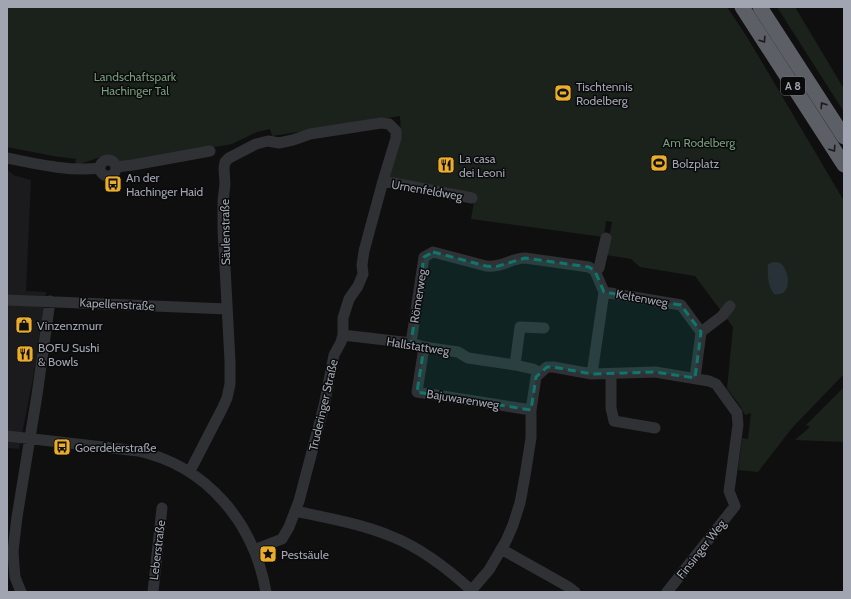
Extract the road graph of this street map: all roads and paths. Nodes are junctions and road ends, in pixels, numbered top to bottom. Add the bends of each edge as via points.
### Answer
1 (742, 7) edge
2 (760, 7) edge
3 (394, 128) joint
4 (844, 137) edge
5 (210, 151) dead end
6 (7, 158) edge
7 (844, 165) edge
8 (383, 181) junction
9 (472, 198) dead end
10 (606, 238) dead end
11 (595, 271) junction
12 (604, 292) junction
13 (7, 300) edge
14 (50, 301) junction
15 (730, 306) dead end
16 (227, 309) junction
17 (544, 328) dead end
18 (701, 332) junction
19 (343, 335) junction
20 (411, 343) junction
21 (424, 347) junction
22 (515, 365) junction
23 (540, 372) junction
24 (592, 374) junction
25 (611, 374) junction
26 (695, 378) junction
27 (531, 410) junction
28 (655, 428) dead end
29 (7, 436) edge
30 (29, 438) junction
31 (190, 472) junction
32 (162, 508) dead end
33 (295, 511) junction
34 (501, 549) junction
35 (254, 550) junction
36 (471, 591) edge
37 (21, 592) edge
38 (153, 592) edge
39 (266, 592) edge
40 (575, 592) edge
41 (667, 592) edge

1 -> 7 highway, A 8
4 -> 2 highway, A 8
3 - 8 street, Truderinger Straße via 396,138
3 - 16 street, Säulenstraße via 381,123 310,134 279,143 268,141 256,144 225,162 223,229
5 - 6 street via 116,167 107,160 100,168 87,170
8 - 9 street, Urnenfeldweg
8 - 19 street, Truderinger Straße via 363,257 363,274 349,299 343,318
10 - 11 street via 599,268
11 - 12 street
11 - 20 street, Römerweg via 589,267 525,258 495,267 486,266 432,252 424,257
12 - 18 street, Keltenweg via 681,305
12 - 24 street, Keltenweg
13 - 14 street, Kapellenstraße
14 - 16 street, Kapellenstraße
14 - 30 street
15 - 18 street via 722,316
16 - 31 street, Säulenstraße via 230,361 227,398
17 - 22 street via 520,327
18 - 26 street
19 - 20 street, Hallstattweg
19 - 33 street, Truderinger Straße via 334,355 324,406
20 - 21 street, Hallstattweg
21 - 22 street, Hallstattweg via 458,352 468,358
21 - 27 street, Bajuwarenweg via 417,392
22 - 23 street, Hallstattweg
23 - 24 street via 553,367
23 - 27 street via 536,377
24 - 25 street
25 - 26 street via 655,372
25 - 28 street via 611,408 614,421
26 - 41 street, Finsinger Weg via 716,384 737,413 738,425 729,491 734,506
27 - 34 street via 531,438 520,503
29 - 30 street
30 - 31 street via 138,451 160,457
30 - 37 street via 14,551 15,577
31 - 35 street via 226,504
32 - 38 street, Leberstraße
33 - 35 street, Truderinger Straße via 282,539
33 - 36 street via 372,529 393,537 439,563
34 - 36 street
34 - 40 street
35 - 39 street

